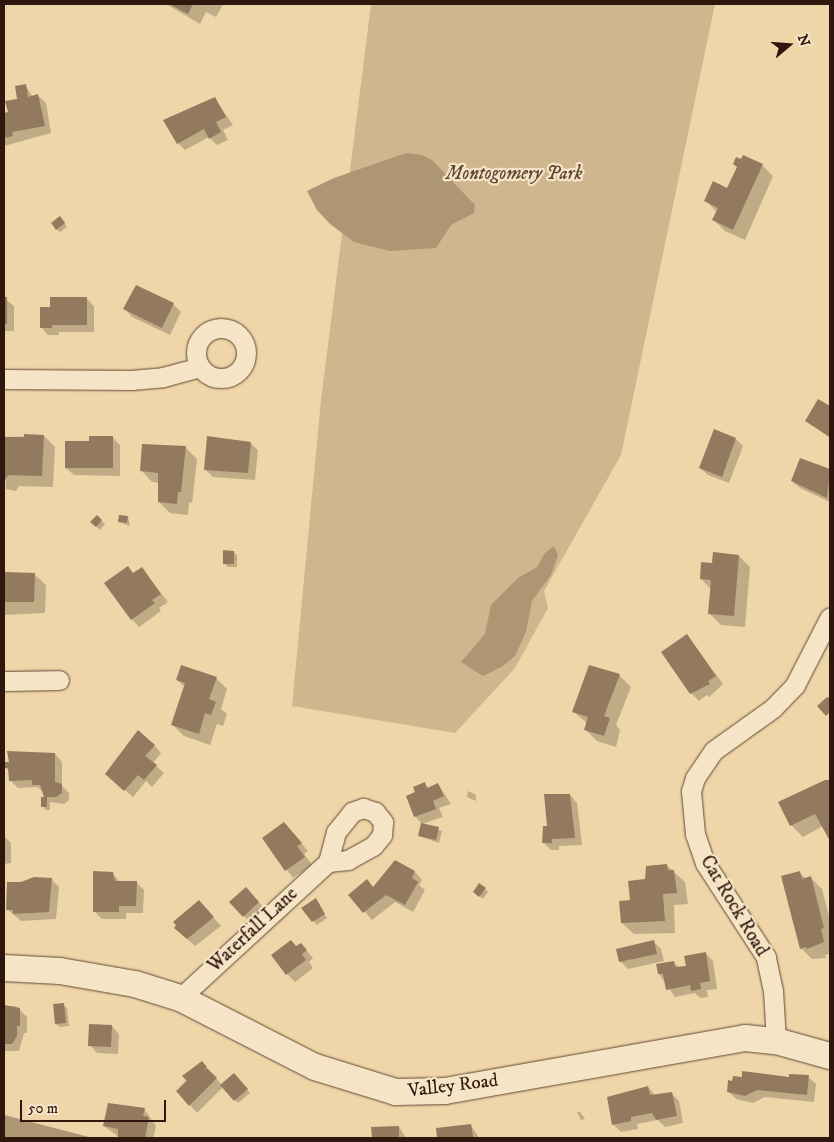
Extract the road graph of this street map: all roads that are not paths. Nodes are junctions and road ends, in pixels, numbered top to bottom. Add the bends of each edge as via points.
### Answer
1 (200, 367) dead end
2 (4, 379) edge
3 (830, 617) edge
4 (59, 680) dead end
5 (4, 681) edge
6 (328, 862) dead end
7 (4, 968) edge
8 (180, 998) junction
9 (776, 1041) junction
10 (830, 1056) edge

1 - 2 street via 163,377 131,380
3 - 9 street, Cat Rock Road via 795,685 773,708 713,751 695,778 691,791 693,827 705,863 766,957 773,991
4 - 5 street
6 - 8 street, Waterfall Lane
7 - 8 main road, Valley Road via 100,977
8 - 9 main road, Valley Road via 314,1067 396,1092 445,1091 745,1038
9 - 10 main road, Valley Road

